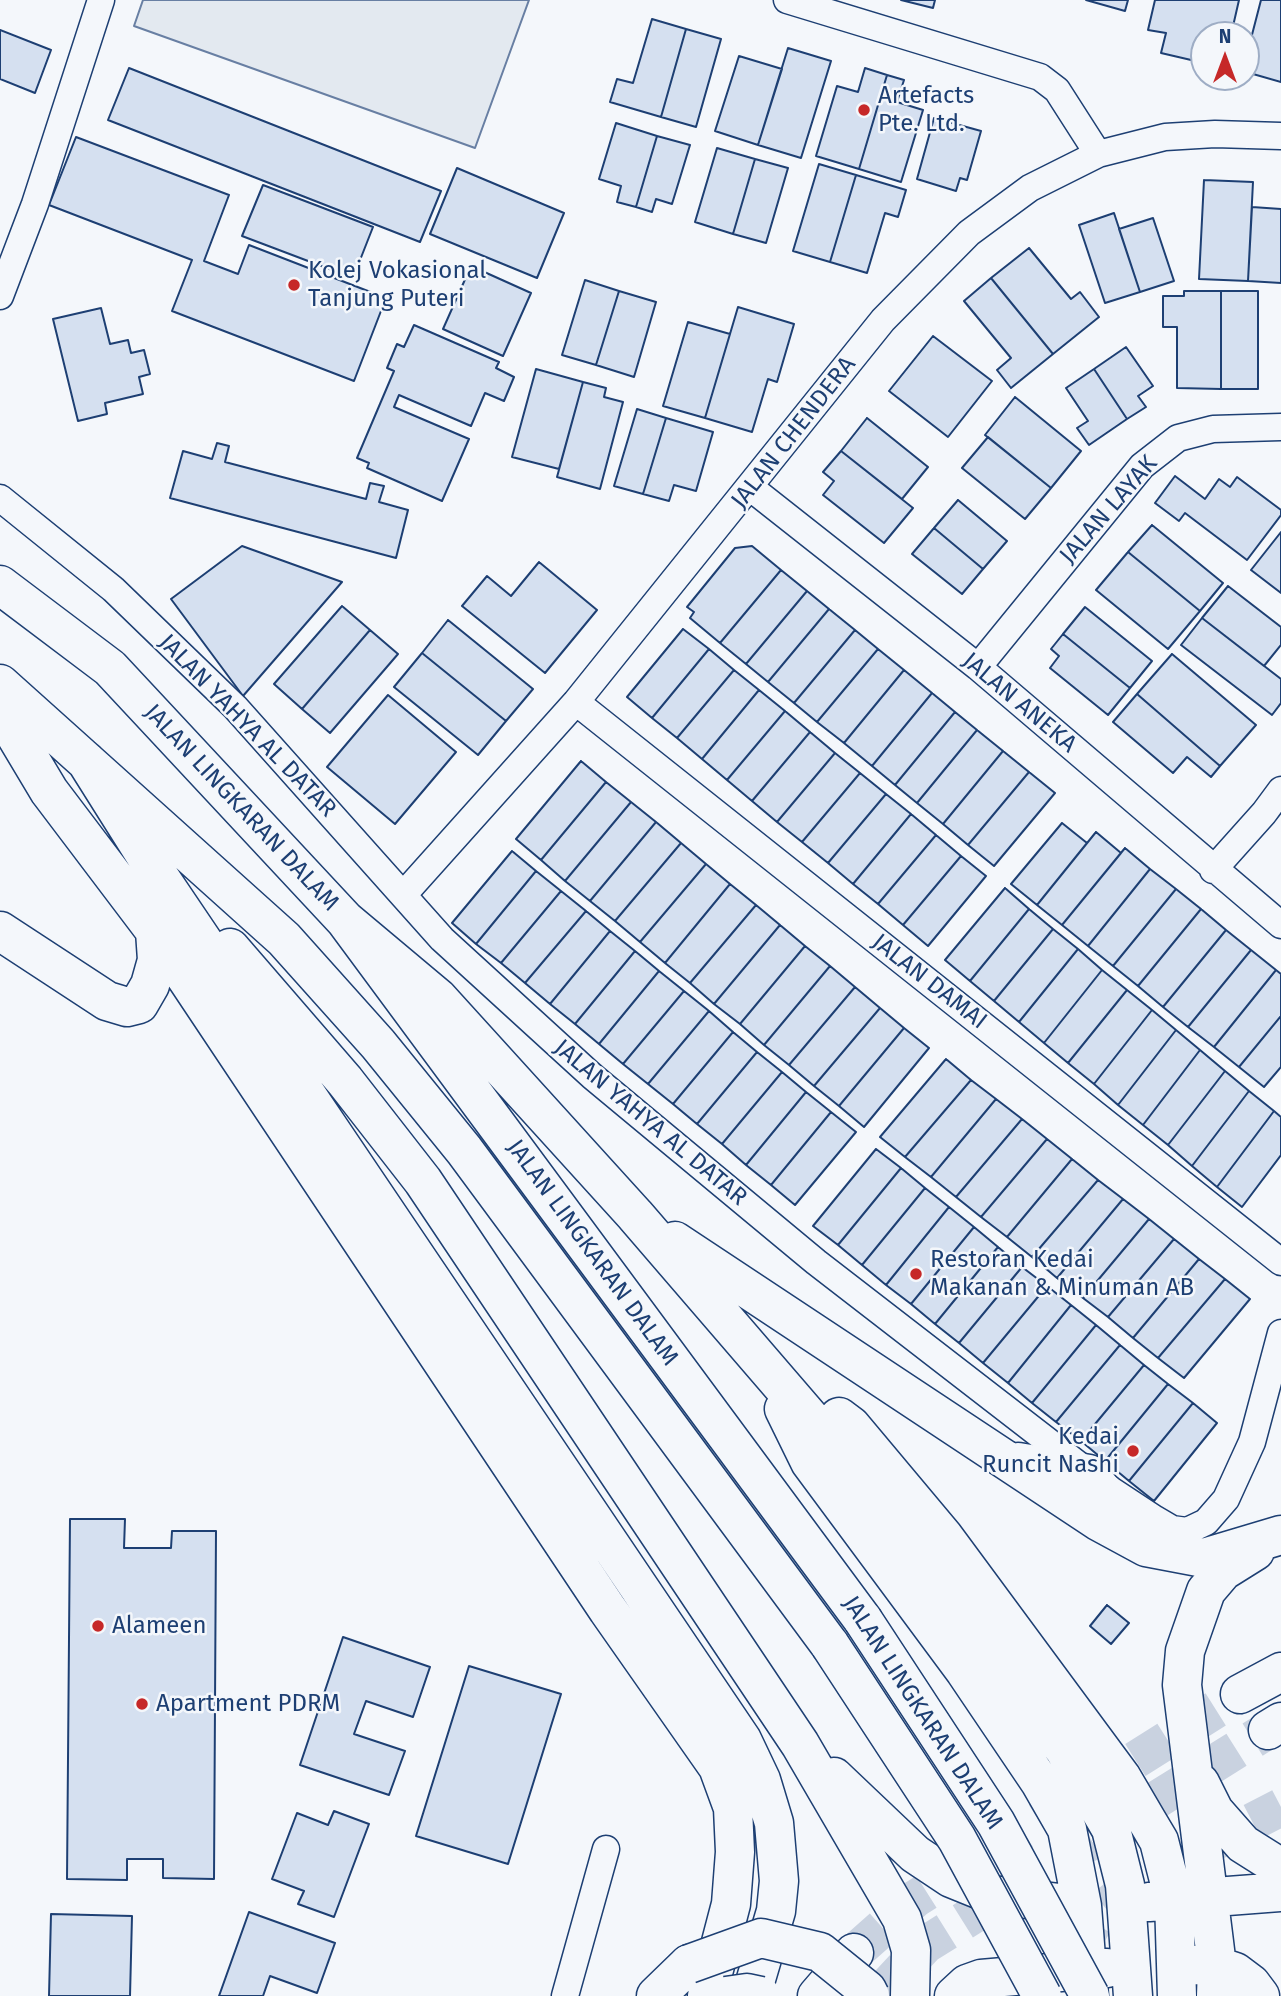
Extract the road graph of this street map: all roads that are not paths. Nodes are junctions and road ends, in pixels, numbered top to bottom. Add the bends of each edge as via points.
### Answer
1 (100, 0) edge
2 (787, 0) edge
3 (1281, 136) edge
4 (1098, 154) junction
5 (0, 296) edge
6 (1281, 427) edge
7 (751, 488) junction
8 (0, 498) edge
9 (0, 586) edge
10 (978, 667) junction
11 (0, 684) edge
12 (576, 702) junction
13 (0, 709) edge
14 (86, 761) junction
15 (1281, 790) edge
16 (152, 866) junction
17 (1213, 870) junction
18 (404, 894) junction
19 (345, 920) junction
20 (1281, 925) edge
21 (0, 931) edge
22 (155, 931) junction
23 (635, 1215) junction
24 (1281, 1262) edge
25 (1281, 1333) edge
26 (758, 1357) junction
27 (1006, 1460) junction
28 (1089, 1474) junction
29 (1281, 1535) edge
30 (1146, 1547) junction
31 (1281, 1672) edge
32 (1240, 1694) tunnel mouth
33 (800, 1744) junction
34 (1194, 1772) junction
35 (606, 1849) dead end
36 (1281, 1867) edge
37 (1281, 1892) edge
38 (1190, 1899) junction
39 (1128, 1904) junction
40 (1082, 1906) junction
41 (854, 1953) tunnel mouth
42 (698, 1980) edge
43 (1177, 1980) edge
44 (1132, 1981) edge
45 (1217, 1981) edge
46 (1089, 1987) edge
47 (565, 1996) edge
48 (656, 1996) edge
49 (726, 1996) edge
50 (751, 1996) edge
51 (761, 1996) edge
52 (817, 1996) edge
53 (870, 1996) edge
54 (910, 1996) edge
55 (954, 1996) edge
56 (1042, 1996) edge
57 (1260, 1996) edge

1 - 5 street via 35,204
2 - 4 street via 1040,77 1057,90
3 - 4 street, JALAN CHENDERA via 1165,137
4 - 7 street, JALAN CHENDERA via 1030,188 969,233 883,320
6 - 10 street, JALAN LAYAK via 1213,429 1178,438 1142,466
7 - 10 street, JALAN ANEKA
7 - 12 street, JALAN CHENDERA
8 - 18 street, JALAN YAHYA AL DATAR via 113,589 235,707
9 - 19 highway, JALAN LINGKARAN DALAM via 110,668
10 - 17 street, JALAN ANEKA
11 - 14 highway, JALAN LINGKARAN DALAM
12 - 18 street, JALAN CHENDERA
12 - 24 street, JALAN DAMAI
13 - 22 highway via 63,812
14 - 16 highway
14 - 56 highway, JALAN LINGKARAN DALAM, bridge via 284,939 464,1150 830,1645 957,1839
15 - 17 street
16 - 33 highway via 261,980 423,1181
16 - 50 highway via 743,1740 774,1823 779,1881 776,1911
17 - 20 street, JALAN ANEKA
18 - 28 street, JALAN YAHYA AL DATAR via 442,939 592,1076 816,1262
19 - 23 highway via 438,998
19 - 46 highway, JALAN LINGKARAN DALAM, bridge via 863,1620 996,1823
21 - 22 highway via 107,1001 127,1007 139,1004 150,985 157,960
22 - 42 highway via 608,1610 718,1767 733,1808 731,1904
23 - 26 highway
23 - 27 highway
25 - 28 street, JALAN YAHYA AL DATAR via 1252,1442 1226,1499 1206,1522 1187,1531 1172,1529
26 - 38 highway via 851,1426 944,1537 1122,1778
26 - 39 highway via 840,1452 1064,1749 1111,1829
26 - 40 highway via 810,1462 904,1586 1068,1829
27 - 28 highway
27 - 30 highway
28 - 30 highway
29 - 30 highway via 1204,1558
29 - 34 highway via 1223,1571 1206,1591 1193,1621 1182,1685
31 - 32 highway
33 - 40 highway via 915,1854 951,1878 993,1895
33 - 54 highway via 902,1919 911,1950
34 - 36 highway via 1213,1811 1243,1844
34 - 38 highway
35 - 47 street
37 - 38 highway
38 - 39 highway
38 - 43 highway
38 - 45 highway
39 - 40 highway
39 - 44 highway
40 - 46 highway
41 - 52 highway
42 - 48 highway
42 - 53 highway, bridge via 761,1938 820,1952
43 - 44 highway
43 - 45 highway
44 - 46 highway
45 - 57 highway via 1235,1972
46 - 55 highway via 981,1979
49 - 51 highway, bridge

